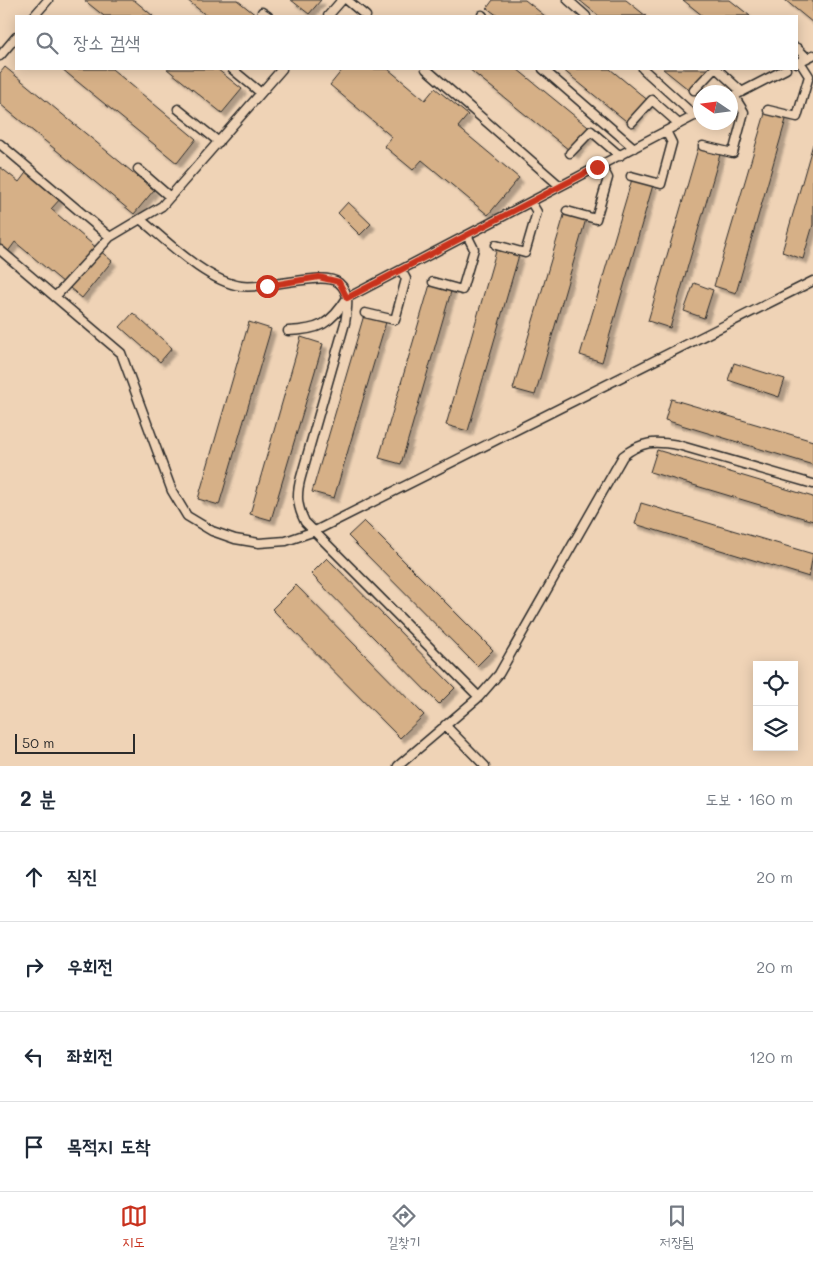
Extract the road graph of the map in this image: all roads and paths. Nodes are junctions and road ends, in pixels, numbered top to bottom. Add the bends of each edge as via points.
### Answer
1 (48, 0) edge
2 (342, 0) edge
3 (347, 0) edge
4 (568, 0) edge
5 (35, 15) edge
6 (329, 15) edge
7 (365, 15) edge
8 (585, 15) edge
9 (15, 38) edge
10 (0, 56) edge
11 (804, 59) edge
12 (233, 70) edge
13 (281, 70) edge
14 (427, 70) edge
15 (544, 70) edge
16 (645, 70) edge
17 (714, 70) edge
18 (716, 70) edge
19 (784, 70) edge
20 (699, 85) edge
21 (742, 92) junction
22 (261, 93) junction
23 (738, 94) edge
24 (738, 104) edge
25 (178, 109) dead end
26 (768, 110) dead end
27 (693, 111) edge
28 (693, 117) edge
29 (632, 122) dead end
30 (679, 124) junction
31 (666, 131) junction
32 (219, 142) junction
33 (0, 144) edge
34 (703, 146) dead end
35 (634, 148) junction
36 (570, 153) dead end
37 (620, 156) junction
38 (601, 165) junction
39 (138, 169) dead end
40 (632, 176) dead end
41 (560, 186) junction
42 (170, 197) junction
43 (531, 202) junction
44 (567, 211) dead end
45 (140, 219) junction
46 (467, 235) junction
47 (110, 237) junction
48 (496, 245) dead end
49 (0, 250) edge
50 (401, 270) junction
51 (813, 281) edge
52 (433, 282) dead end
53 (55, 297) junction
54 (347, 298) junction
55 (365, 313) dead end
56 (288, 332) dead end
57 (813, 484) edge
58 (315, 531) junction
59 (479, 697) junction
60 (445, 725) junction
61 (398, 766) edge
62 (486, 766) edge

1 - 5 lane
2 - 6 lane
3 - 7 lane
4 - 8 lane
9 - 10 lane
11 - 26 lane via 809,76 797,117
12 - 22 lane
13 - 22 lane
14 - 41 lane
15 - 35 lane
16 - 27 lane
17 - 20 lane
18 - 21 lane
19 - 21 lane
21 - 23 lane
22 - 32 lane
24 - 34 lane via 744,112 732,153
25 - 32 lane
28 - 30 lane
29 - 30 lane via 652,100
30 - 31 lane
31 - 35 lane
31 - 40 lane via 672,143 661,184
32 - 42 lane
33 - 47 lane
35 - 37 lane
36 - 37 lane via 591,131
37 - 38 lane
38 - 41 lane
38 - 44 lane via 608,178 596,219
39 - 42 lane
41 - 43 lane
42 - 45 lane via 162,206
43 - 46 lane
43 - 48 lane via 537,212 525,253
45 - 47 lane
45 - 54 lane via 216,278 241,286 267,286 319,277 339,282
46 - 50 lane
46 - 52 lane via 474,249 462,290
47 - 53 lane
49 - 53 lane
50 - 54 lane
50 - 55 lane via 406,279 394,320
51 - 58 lane
53 - 58 lane via 121,353 172,491 187,516 212,531 259,543 286,541
54 - 56 lane via 336,316 319,326
54 - 58 lane via 345,323 296,494 298,509
57 - 59 lane via 678,444 657,442 637,445 623,456 499,674
58 - 59 lane
59 - 60 lane
60 - 61 lane
60 - 62 lane

